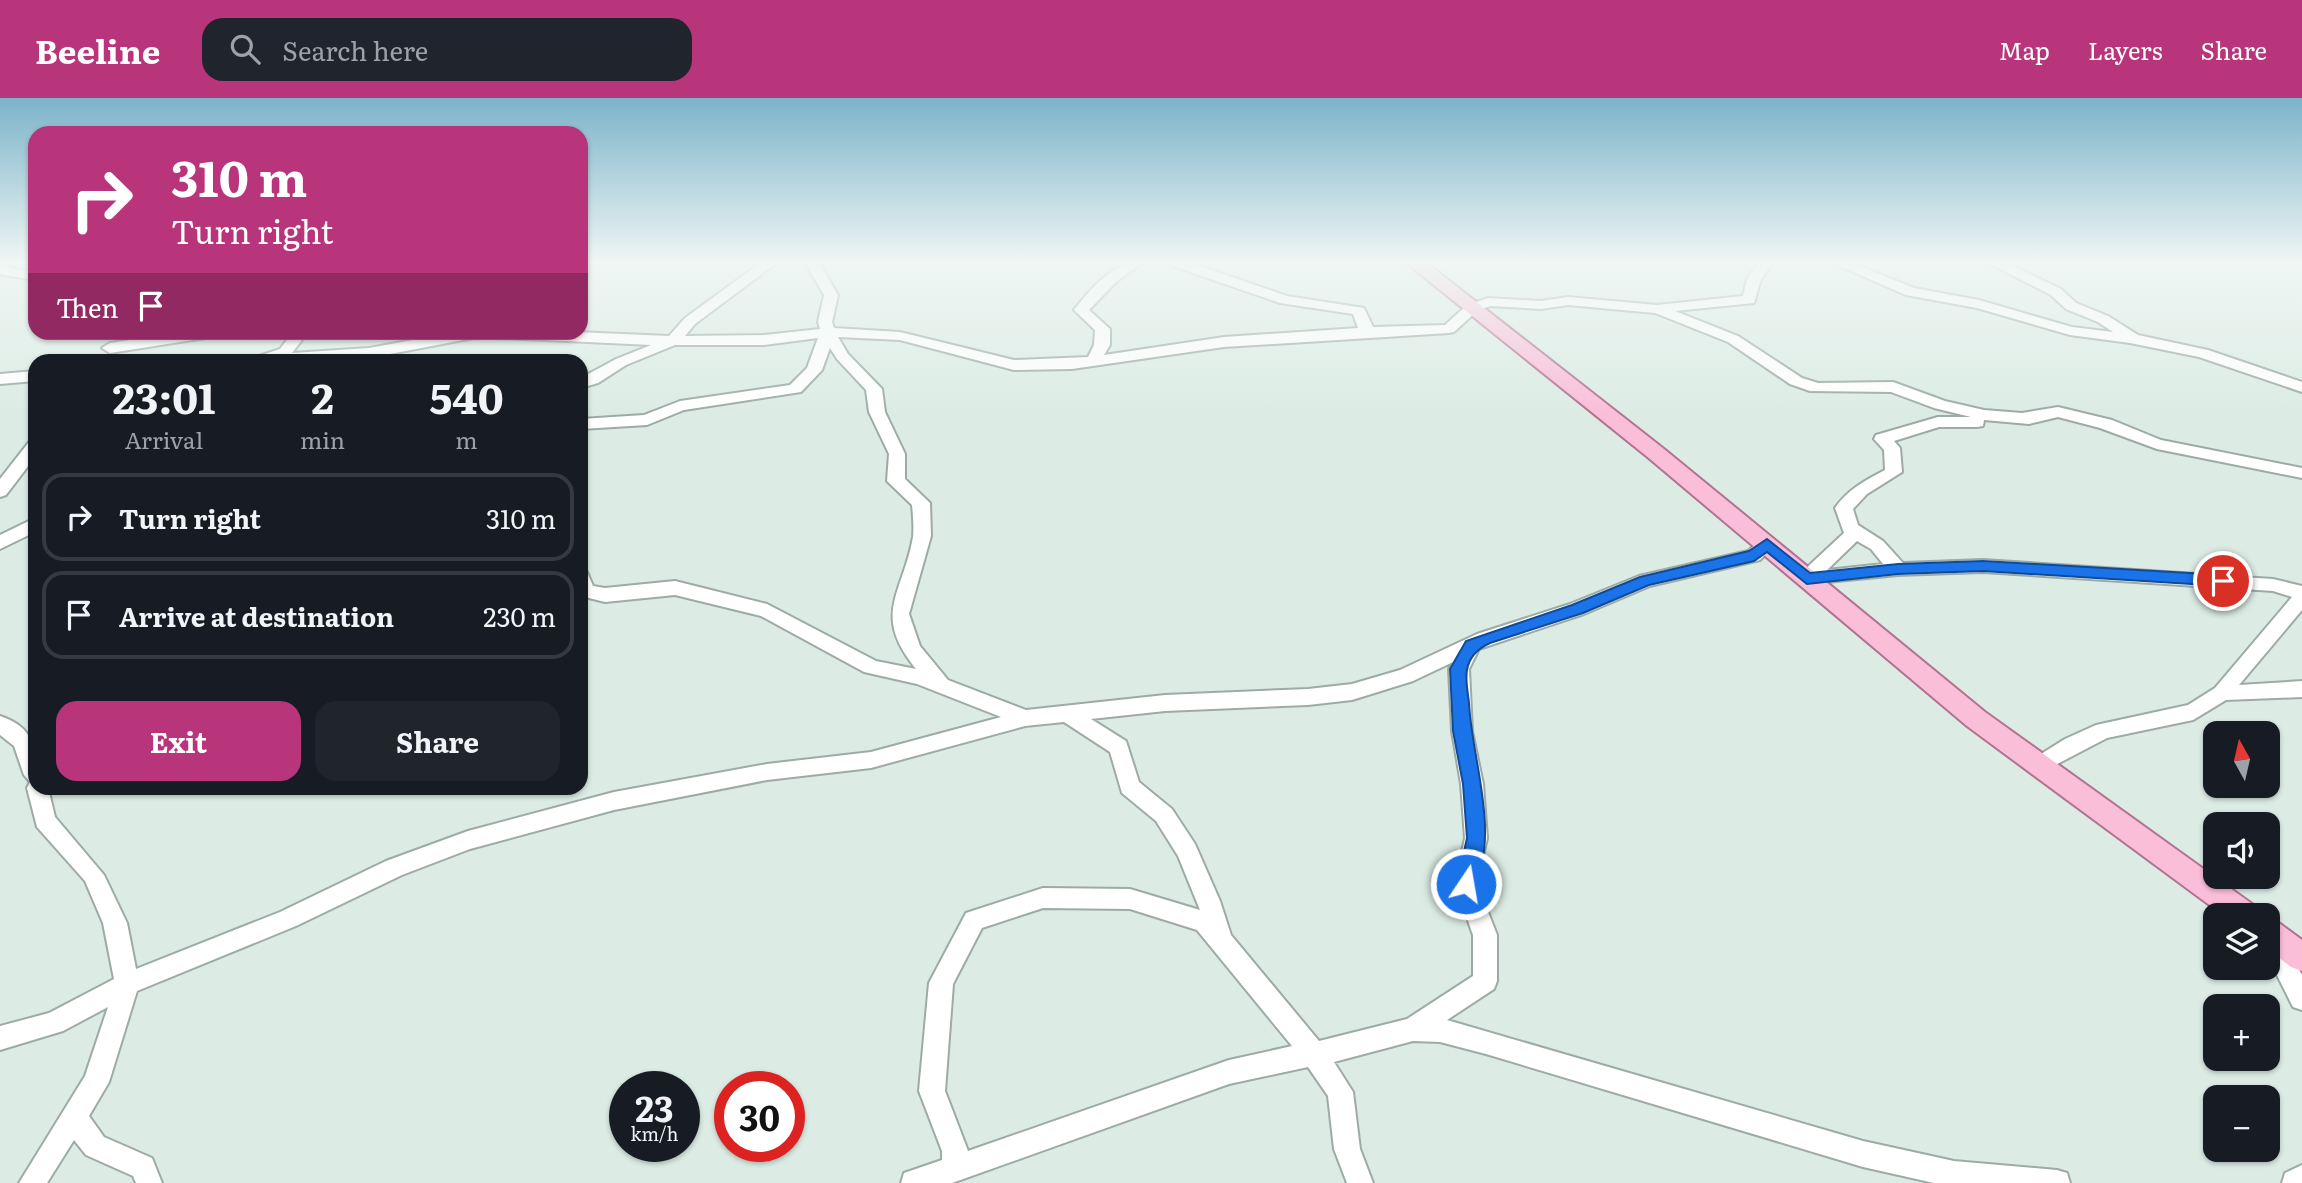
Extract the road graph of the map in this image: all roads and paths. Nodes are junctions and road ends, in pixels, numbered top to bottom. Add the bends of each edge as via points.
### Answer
1 (703, 312) edge
2 (827, 312) edge
3 (1083, 312) edge
4 (1359, 312) edge
5 (1468, 312) edge
6 (1477, 312) edge
7 (1664, 312) edge
8 (2005, 312) edge
9 (2085, 312) edge
10 (828, 332) junction
11 (1367, 332) junction
12 (588, 337) edge
13 (178, 340) edge
14 (295, 340) edge
15 (445, 340) edge
16 (2133, 340) junction
17 (673, 341) junction
18 (107, 354) edge
19 (278, 354) edge
20 (378, 354) edge
21 (1093, 361) junction
22 (28, 377) edge
23 (0, 379) edge
24 (588, 381) edge
25 (2302, 387) edge
26 (2029, 419) junction
27 (588, 424) edge
28 (28, 455) edge
29 (2302, 473) edge
30 (0, 491) edge
31 (28, 528) edge
32 (1856, 532) junction
33 (0, 543) edge
34 (1767, 544) junction
35 (1898, 569) junction
36 (1807, 578) junction
37 (588, 592) edge
38 (2302, 593) edge
39 (2302, 598) edge
40 (1472, 645) junction
41 (941, 685) junction
42 (2302, 689) edge
43 (2222, 693) junction
44 (1068, 714) junction
45 (1025, 718) junction
46 (0, 724) edge
47 (28, 755) edge
48 (2040, 765) junction
49 (39, 795) edge
50 (2229, 903) edge
51 (1220, 939) junction
52 (2280, 941) edge
53 (2280, 956) edge
54 (2302, 957) edge
55 (127, 984) junction
56 (2302, 999) edge
57 (1413, 1028) junction
58 (0, 1038) edge
59 (1313, 1053) junction
60 (74, 1117) junction
61 (955, 1168) junction
62 (2302, 1178) edge
63 (32, 1183) edge
64 (149, 1183) edge
65 (914, 1183) edge
66 (1360, 1183) edge
67 (2057, 1183) edge
68 (2295, 1183) edge

1 - 17 street
2 - 10 street
3 - 21 street via 1103,329 1102,345
4 - 11 street
5 - 11 street via 1449,329
6 - 34 main road
7 - 26 street via 1733,339 1796,381 1816,388 1893,387 1940,405
8 - 16 street via 2070,331
9 - 16 street
10 - 17 street via 764,340
10 - 21 street via 901,336 1014,365
10 - 27 street via 814,370 796,389 680,406 647,420
10 - 41 street via 842,356 874,389 877,412 897,454 896,481 921,503 922,536 900,614 911,649
11 - 21 street via 1224,342
12 - 17 street
13 - 18 street
14 - 19 street
15 - 20 street
16 - 25 street via 2203,353
17 - 24 street
22 - 23 street
26 - 29 street via 2058,412 2157,444
26 - 32 street via 1938,422 1882,439 1892,448 1894,472 1861,490 1844,508 1850,528
28 - 30 street
31 - 33 street
32 - 35 street via 1877,545
32 - 36 street
34 - 36 main road
34 - 40 street via 1754,555 1646,581
35 - 36 street
35 - 38 street via 1983,566 2148,575 2273,584
36 - 48 main road via 1976,719
37 - 41 street via 605,595 675,588 767,611 871,667
39 - 43 street
40 - 44 street via 1406,676 1352,692
40 - 57 street via 1459,669 1476,838 1466,884 1485,935 1485,981
41 - 45 street
42 - 43 street
43 - 48 street via 2193,712 2103,732
44 - 45 street
44 - 51 street via 1119,747 1130,787 1164,816 1187,851
45 - 55 street via 871,760 673,789 468,840
46 - 47 street via 23,741
48 - 50 main road
49 - 55 street via 45,821 93,875 110,911
51 - 59 street
51 - 61 street via 1205,922 1130,899 1043,898 974,920 941,983 932,1091 955,1151
52 - 54 main road
53 - 56 street
55 - 58 street via 54,1023
55 - 60 street via 96,1082
57 - 59 street
57 - 67 street via 1486,1042 1875,1157 1954,1174
59 - 61 street via 1229,1072
59 - 66 street via 1340,1092 1348,1149
60 - 63 street
60 - 64 street via 95,1146 142,1167
61 - 65 street
62 - 68 street

